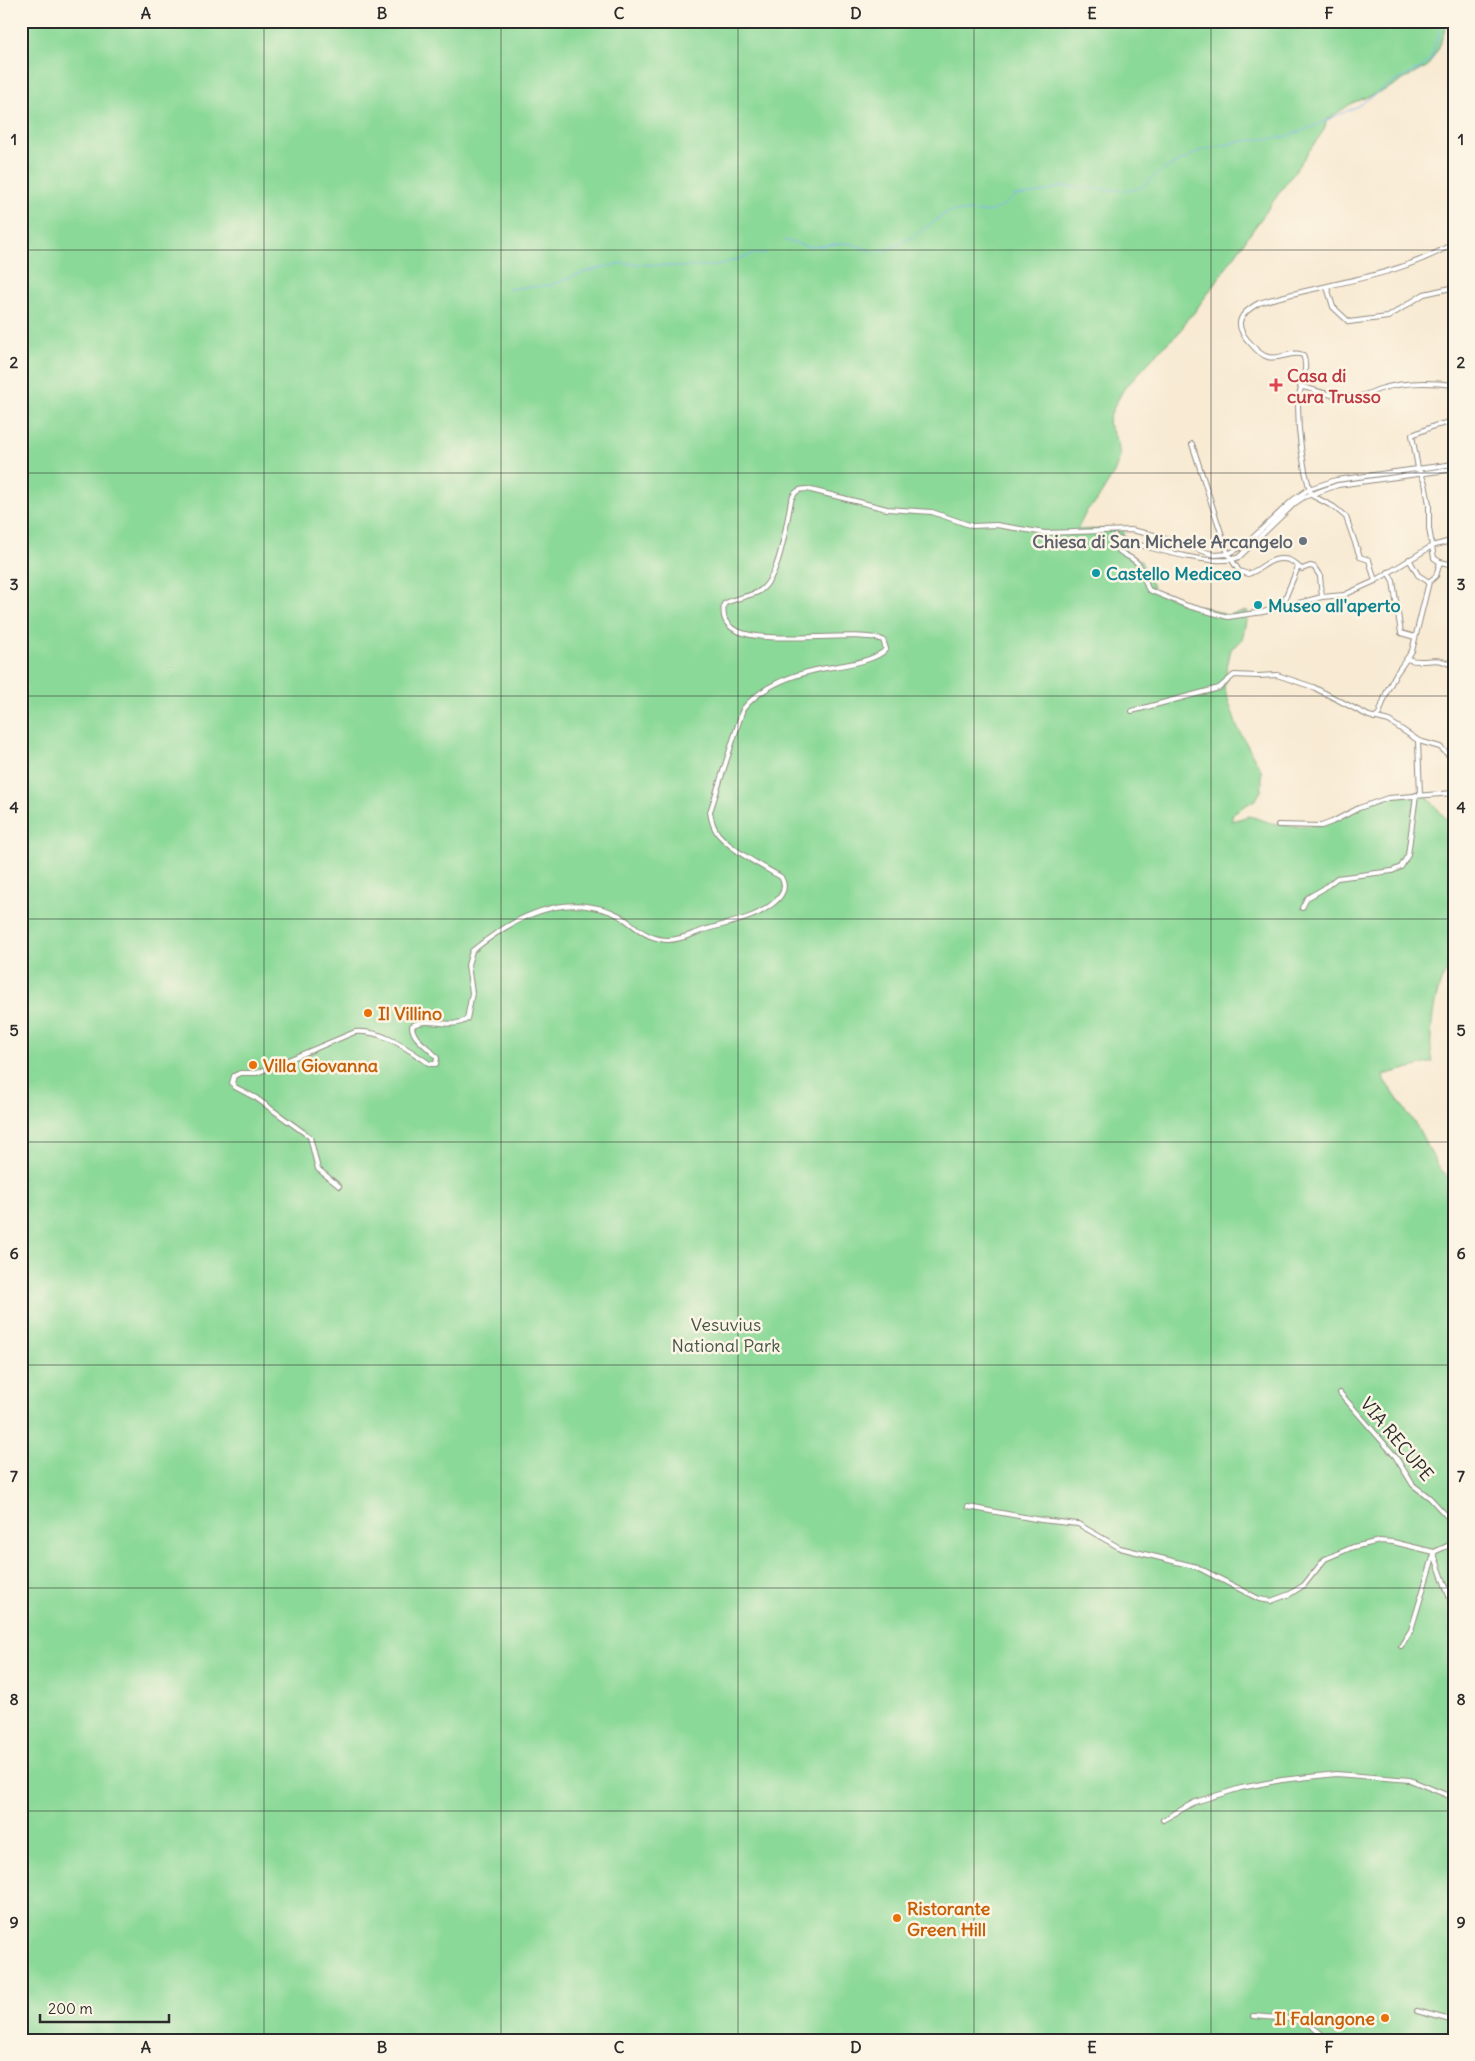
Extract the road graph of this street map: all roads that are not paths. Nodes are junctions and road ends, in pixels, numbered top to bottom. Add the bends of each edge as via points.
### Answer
1 (1454, 243) edge
2 (1454, 285) edge
3 (1327, 287) junction
4 (1454, 385) edge
5 (1300, 386) junction
6 (1454, 421) edge
7 (1192, 444) dead end
8 (1454, 464) edge
9 (1418, 468) junction
10 (1454, 469) edge
11 (1422, 475) junction
12 (1309, 489) junction
13 (1311, 495) junction
14 (1117, 532) junction
15 (1114, 538) junction
16 (1454, 540) edge
17 (1432, 546) junction
18 (1228, 554) junction
19 (1409, 559) junction
20 (1232, 560) junction
21 (1440, 562) junction
22 (1454, 565) edge
23 (1298, 567) junction
24 (1388, 572) junction
25 (1375, 581) junction
26 (1429, 582) junction
27 (1322, 596) junction
28 (1285, 608) junction
29 (1415, 637) junction
30 (1407, 659) junction
31 (1454, 667) edge
32 (1132, 711) dead end
33 (1374, 718) junction
34 (1418, 741) junction
35 (1454, 760) edge
36 (1454, 793) edge
37 (1418, 795) junction
38 (1278, 825) dead end
39 (1302, 908) dead end
40 (339, 1186) dead end
41 (1340, 1393) dead end
42 (968, 1507) dead end
43 (1454, 1524) edge
44 (1454, 1543) edge
45 (1434, 1553) junction
46 (1454, 1610) edge
47 (1401, 1646) dead end
48 (1454, 1798) edge
49 (1163, 1820) dead end
50 (1417, 2011) dead end
51 (1253, 2016) dead end
52 (1454, 2022) edge
53 (1329, 2040) edge

1 - 3 street via 1440,252 1376,275
2 - 3 street via 1424,294 1388,317 1349,322 1333,307
3 - 5 street via 1259,303 1241,317 1240,332 1262,354 1278,358 1295,353 1303,355 1305,368
4 - 5 street via 1413,384 1354,397
5 - 12 street via 1298,406 1303,470
6 - 9 street via 1412,434
7 - 18 street
8 - 9 street
9 - 11 street
9 - 12 street via 1336,480
10 - 11 street
11 - 13 street via 1338,485
11 - 17 street via 1429,504
12 - 13 street
12 - 18 street via 1245,545
13 - 20 street via 1295,503
13 - 25 street via 1346,517 1360,556 1370,560
14 - 15 street
14 - 18 street via 1131,530 1209,554
14 - 40 street via 1046,533 996,525 982,527 963,524 932,512 887,508 807,488 794,494 780,553 766,584 759,591 724,604 724,618 728,625 750,634 777,638 863,636 883,640 886,649 879,655 798,675 776,684 754,696 743,709 710,812 718,833 781,878 784,891 772,905 758,914 680,939 650,936 618,914 604,909 564,906 538,912 500,930 472,951 469,958 472,993 467,1019 453,1024 420,1021 412,1026 412,1033 437,1058 436,1064 430,1064 390,1038 368,1031 355,1032 256,1073 234,1076 232,1083 235,1087 256,1098 310,1138 318,1169
15 - 20 street via 1176,553
15 - 28 street via 1118,550 1138,562 1147,588 1155,593 1228,617
16 - 17 street
17 - 19 street
17 - 21 street via 1434,558
18 - 20 street
19 - 24 street
19 - 26 street via 1418,575
20 - 23 street via 1243,574 1276,559 1293,562
21 - 22 street
21 - 26 street via 1436,576
23 - 27 street via 1310,566 1317,570
23 - 28 street via 1286,596
24 - 25 street
24 - 29 street via 1393,581 1401,633
25 - 27 street via 1344,595
26 - 29 street
27 - 28 street
29 - 30 street
30 - 31 street via 1418,662 1437,659
30 - 33 street
32 - 33 street via 1212,691 1222,687 1234,675 1277,675 1313,687
33 - 34 street via 1389,721
34 - 35 street via 1440,747
34 - 37 street
36 - 37 street
37 - 38 street via 1379,801 1321,826
37 - 39 street via 1408,855 1401,866 1392,871 1336,878 1307,898
41 - 43 street, VIA RECUPE via 1395,1456 1413,1485
42 - 45 street via 1078,1524 1120,1548 1197,1567 1271,1601 1304,1585 1325,1559 1353,1547 1380,1541
44 - 45 street
45 - 46 street
45 - 47 street via 1411,1630
48 - 49 street via 1410,1780 1331,1774 1241,1788 1196,1802
50 - 52 street
51 - 53 street via 1291,2019 1310,2025

